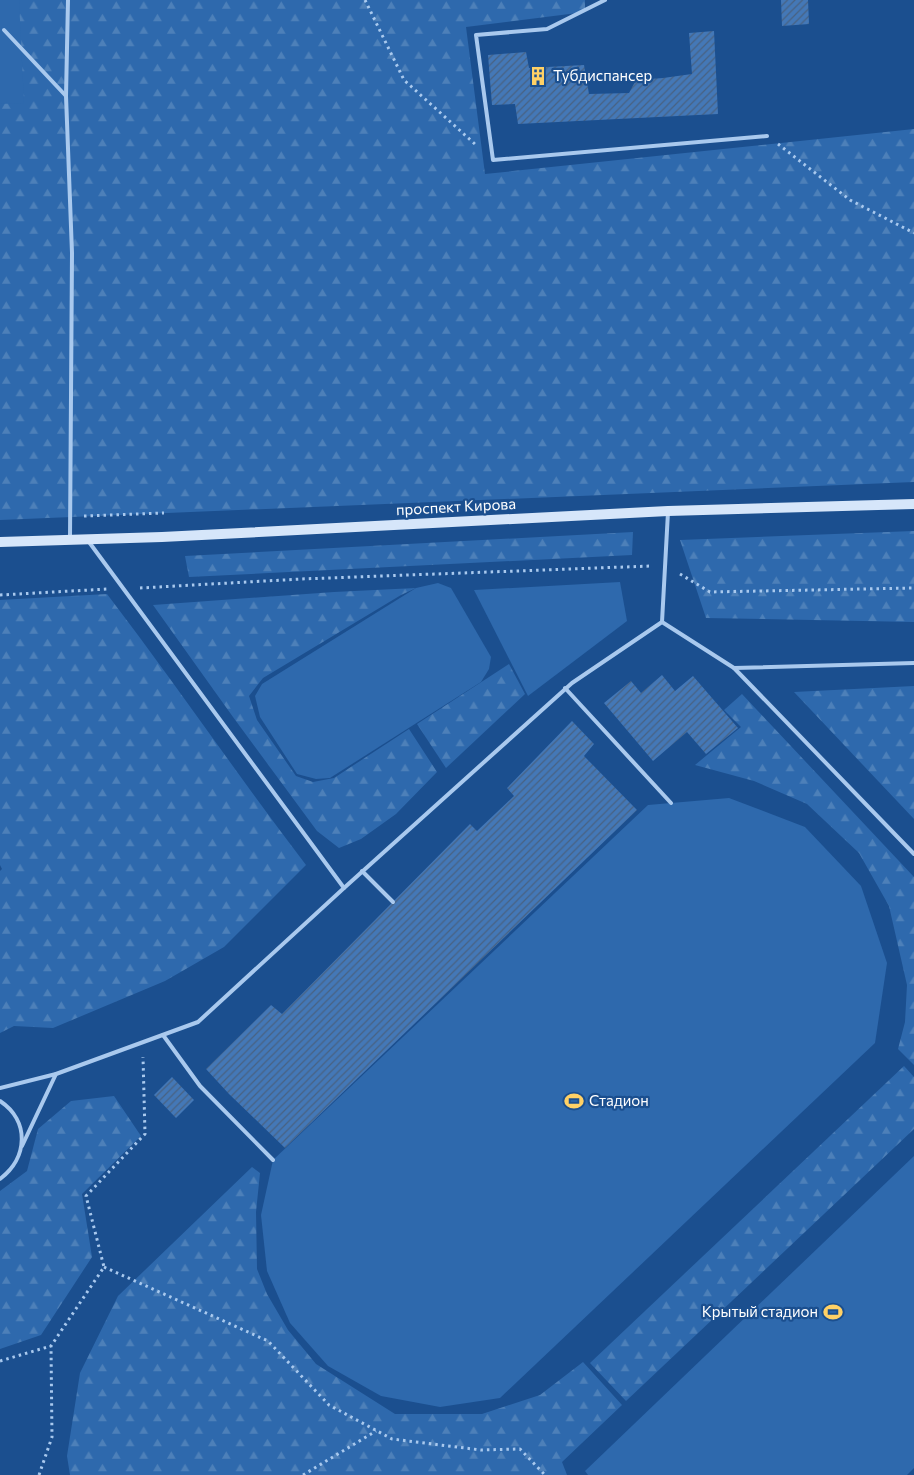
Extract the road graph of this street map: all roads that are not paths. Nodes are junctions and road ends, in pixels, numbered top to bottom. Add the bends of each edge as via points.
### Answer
1 (68, 0) edge
2 (605, 0) edge
3 (4, 30) dead end
4 (66, 96) junction
5 (767, 136) road end
6 (914, 504) edge
7 (668, 511) junction
8 (70, 540) junction
9 (88, 540) junction
10 (0, 542) edge
11 (662, 622) junction
12 (914, 663) edge
13 (734, 668) junction
14 (565, 688) junction
15 (671, 803) dead end
16 (914, 854) edge
17 (362, 871) junction
18 (344, 888) junction
19 (393, 902) dead end
20 (162, 1035) junction
21 (56, 1074) junction
22 (0, 1088) edge
23 (0, 1101) edge
24 (22, 1146) junction
25 (273, 1160) dead end
26 (0, 1179) edge

1 - 4 lane
2 - 5 lane via 547,29 476,35 493,160
3 - 4 lane
4 - 8 lane via 72,253
6 - 7 main road, проспект Кирова
7 - 9 main road, проспект Кирова
7 - 11 lane
8 - 9 main road, проспект Кирова
8 - 10 main road, проспект Кирова
9 - 18 lane
11 - 13 lane
11 - 14 lane
12 - 13 lane
13 - 16 lane
14 - 15 lane
14 - 17 lane
17 - 18 lane
17 - 19 lane
18 - 20 lane via 198,1022
20 - 21 lane
20 - 25 lane via 200,1086
21 - 22 lane
21 - 24 lane
23 - 24 lane via 19,1123
24 - 26 lane via 13,1167

